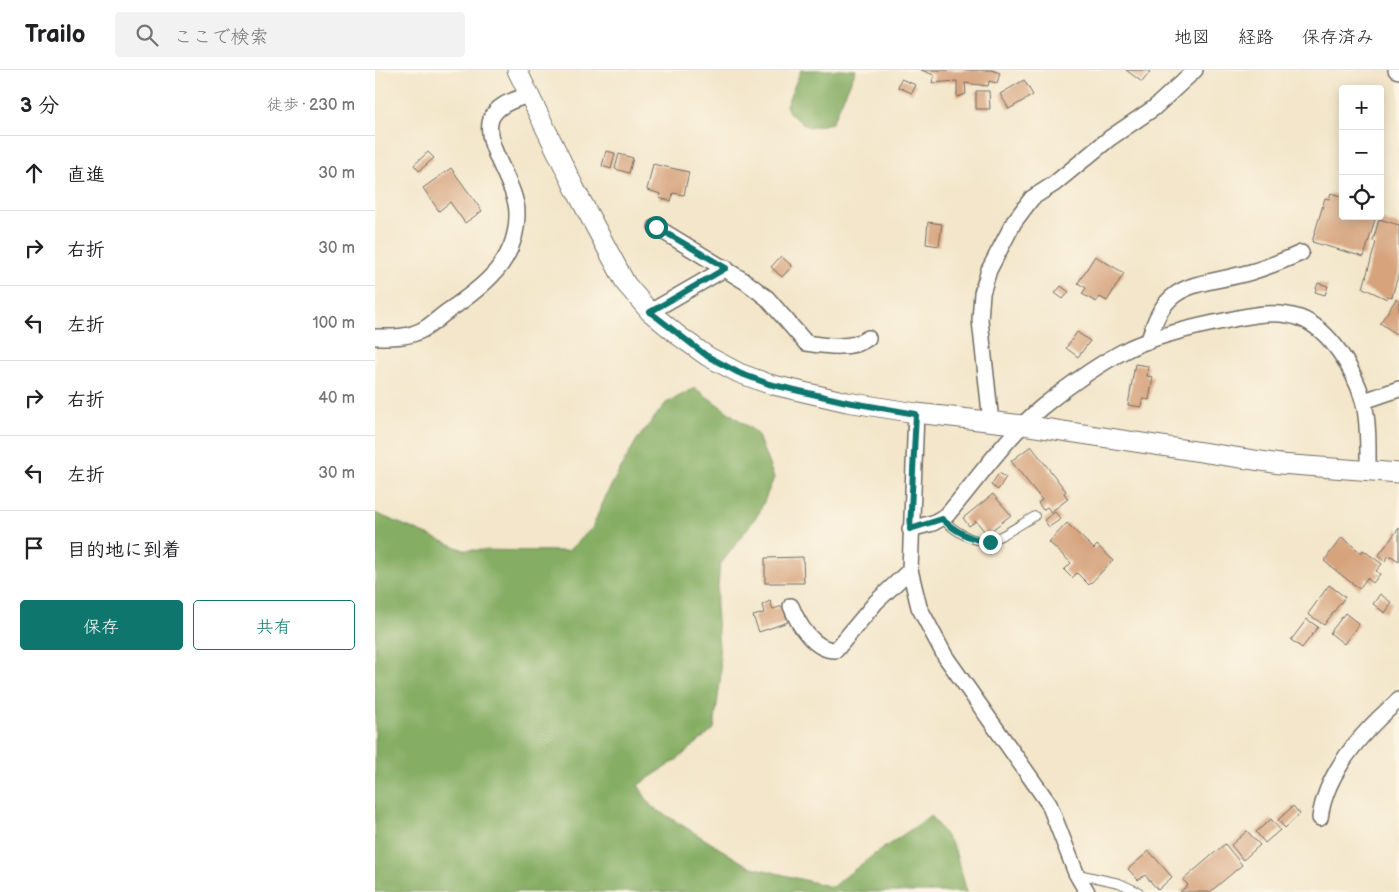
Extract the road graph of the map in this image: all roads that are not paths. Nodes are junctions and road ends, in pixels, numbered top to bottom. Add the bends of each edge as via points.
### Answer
1 (517, 70) edge
2 (1195, 70) edge
3 (528, 95) junction
4 (656, 227) dead end
5 (1301, 254) dead end
6 (726, 268) junction
7 (650, 312) junction
8 (375, 337) edge
9 (869, 338) dead end
10 (1149, 341) junction
11 (1399, 389) edge
12 (1364, 401) junction
13 (916, 414) junction
14 (991, 422) junction
15 (1023, 425) junction
16 (1368, 472) junction
17 (1399, 473) edge
18 (1035, 516) dead end
19 (942, 519) junction
20 (910, 529) junction
21 (910, 570) junction
22 (791, 606) dead end
23 (1399, 700) edge
24 (1320, 818) dead end
25 (1076, 873) junction
26 (1087, 892) edge
27 (1139, 892) edge

1 - 3 street
2 - 14 street via 1155,108 1032,198 1014,222 989,270 982,293 980,320
3 - 7 street via 625,284
3 - 8 street via 498,109 491,118 495,149 513,192 517,212 516,234 503,264 478,290 421,331 401,337
4 - 6 street
5 - 10 street via 1252,272 1188,287 1170,298 1159,311
6 - 7 street
6 - 9 street via 767,298 807,343 845,346
7 - 13 street via 707,356 739,373 769,384
10 - 12 street via 1249,316 1269,314 1299,318 1332,344 1349,367
10 - 15 street via 1130,348 1073,384
11 - 12 street
12 - 16 street
13 - 14 street
13 - 20 street
14 - 15 street
15 - 16 street via 1280,464
15 - 19 street
16 - 17 street
18 - 19 lane via 990,542 975,540
19 - 20 street
20 - 21 street
21 - 22 street via 875,602 836,650 822,647 805,631
21 - 25 street via 919,607 933,636 1049,804
23 - 24 street via 1340,764 1324,800
25 - 26 street
25 - 27 lane via 1119,883

